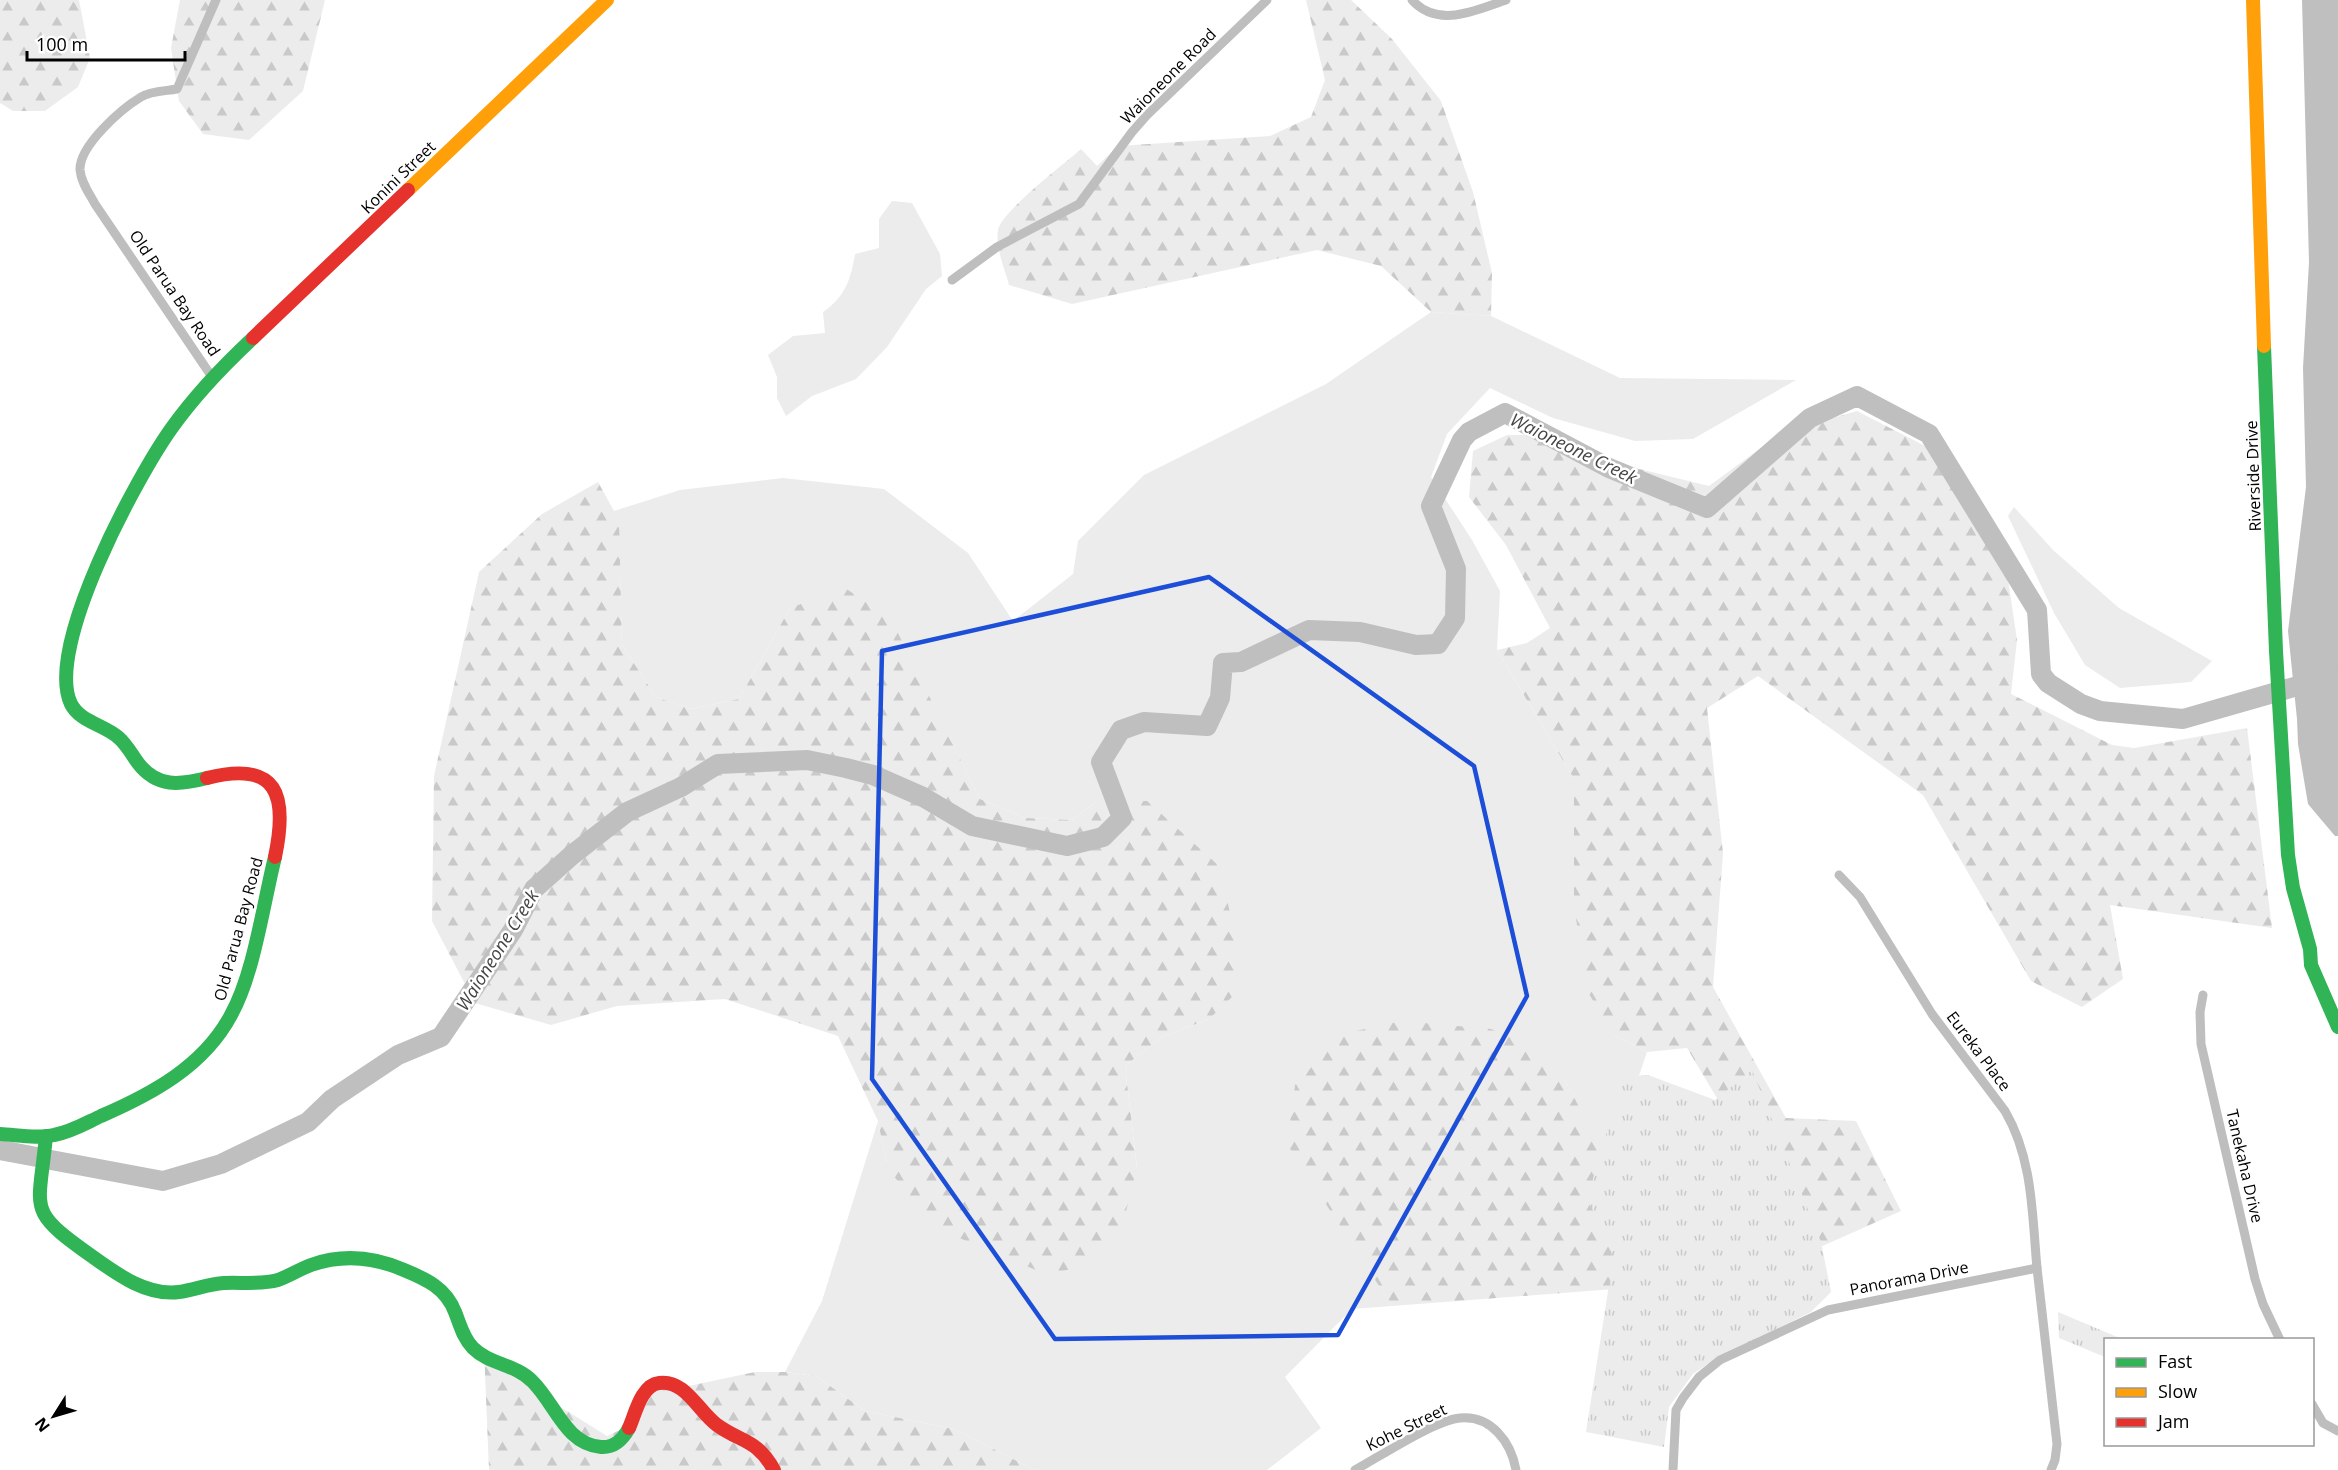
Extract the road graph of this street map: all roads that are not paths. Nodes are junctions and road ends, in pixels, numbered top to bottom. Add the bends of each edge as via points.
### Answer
1 (216, 0) edge
2 (607, 0) edge
3 (1267, 0) edge
4 (1412, 0) edge
5 (1506, 0) edge
6 (2253, 0) edge
7 (952, 280) dead end
8 (212, 377) junction
9 (1839, 875) dead end
10 (2310, 949) junction
11 (2203, 995) dead end
12 (2338, 1005) edge
13 (2338, 1027) edge
14 (0, 1134) edge
15 (45, 1136) junction
16 (2037, 1268) junction
17 (2279, 1338) edge
18 (2316, 1419) edge
19 (2338, 1431) edge
20 (774, 1470) edge
21 (1355, 1470) edge
22 (1515, 1470) edge
23 (1673, 1470) edge
24 (2051, 1470) edge

1 - 8 street, Old Parua Bay Road via 177,89 142,95 93,138 83,154 80,169 95,204
2 - 8 street, Konini Street
3 - 7 street, Waioneone Road via 1147,115 1079,204 997,247
4 - 5 street via 1424,11 1443,16
6 - 10 street, Riverside Drive via 2279,706 2288,855
8 - 15 street, Old Parua Bay Road via 159,448 103,556 68,649 65,684 77,712 117,736 147,773 160,782 182,783 236,772 251,772 266,781 275,792 280,809 275,850 238,998 215,1039 168,1083 68,1131
9 - 16 street, Eureka Place via 1860,897 1921,999 2013,1124 2028,1169
10 - 12 street, Riverside Drive
10 - 13 street, Riverside Drive via 2311,965
11 - 17 street, Tanekaha Drive via 2201,1044 2255,1279
14 - 15 street
15 - 20 street via 41,1210 55,1229 126,1280 165,1293 234,1282 267,1282 340,1258 387,1263 443,1291 453,1303 473,1348 529,1377 585,1444 602,1449 619,1444 629,1432 645,1391 665,1383 679,1388 720,1427 758,1447
16 - 23 street, Panorama Drive via 1828,1310 1720,1360 1699,1377 1677,1410
16 - 24 street via 2057,1444
18 - 19 street
21 - 22 street, Kohe Street via 1432,1428 1461,1418 1474,1419 1496,1430 1511,1451

